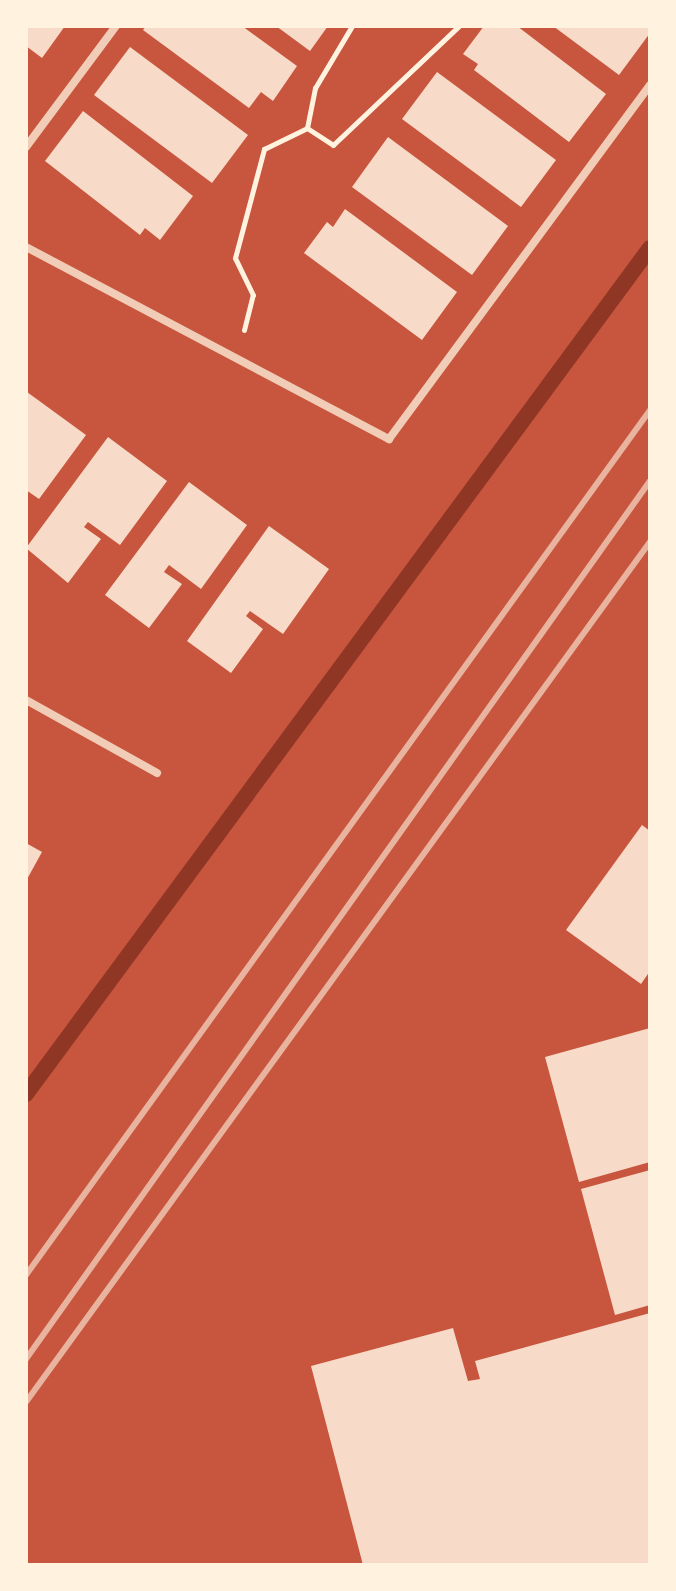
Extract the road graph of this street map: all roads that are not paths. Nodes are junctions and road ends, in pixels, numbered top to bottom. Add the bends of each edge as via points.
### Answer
1 (116, 26) edge
2 (650, 85) edge
3 (26, 147) edge
4 (26, 247) edge
5 (26, 700) edge
6 (157, 773) dead end

1 - 3 street
2 - 4 street via 389,439
5 - 6 street

